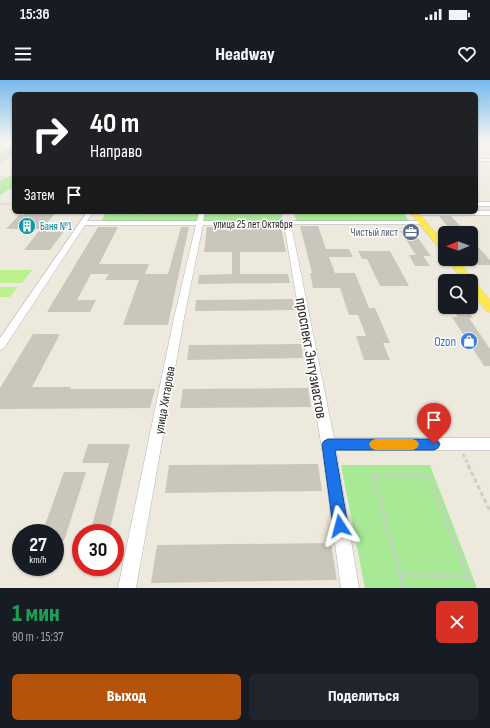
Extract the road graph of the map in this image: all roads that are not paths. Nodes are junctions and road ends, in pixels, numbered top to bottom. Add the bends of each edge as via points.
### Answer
1 (478, 204) edge
2 (490, 204) edge
3 (478, 213) edge
4 (490, 213) edge
5 (89, 214) edge
6 (417, 214) edge
7 (200, 218) edge
8 (423, 222) junction
9 (83, 223) junction
10 (287, 223) junction
11 (438, 241) edge
12 (457, 266) edge
13 (464, 274) edge
14 (478, 292) edge
15 (490, 308) edge
16 (0, 346) edge
17 (328, 444) junction
18 (490, 444) edge
19 (127, 588) edge
20 (350, 588) edge

1 - 2 street
3 - 4 street
5 - 9 street
6 - 8 main road
7 - 9 street, улица 25 лет Октября
7 - 10 street, улица 25 лет Октября
7 - 19 street, улица Хитарова
8 - 10 street, улица 25 лет Октября
8 - 11 main road
9 - 16 street
10 - 17 street, проспект Энтузиастов
12 - 13 main road
14 - 15 main road
17 - 18 street
17 - 20 street, проспект Энтузиастов

